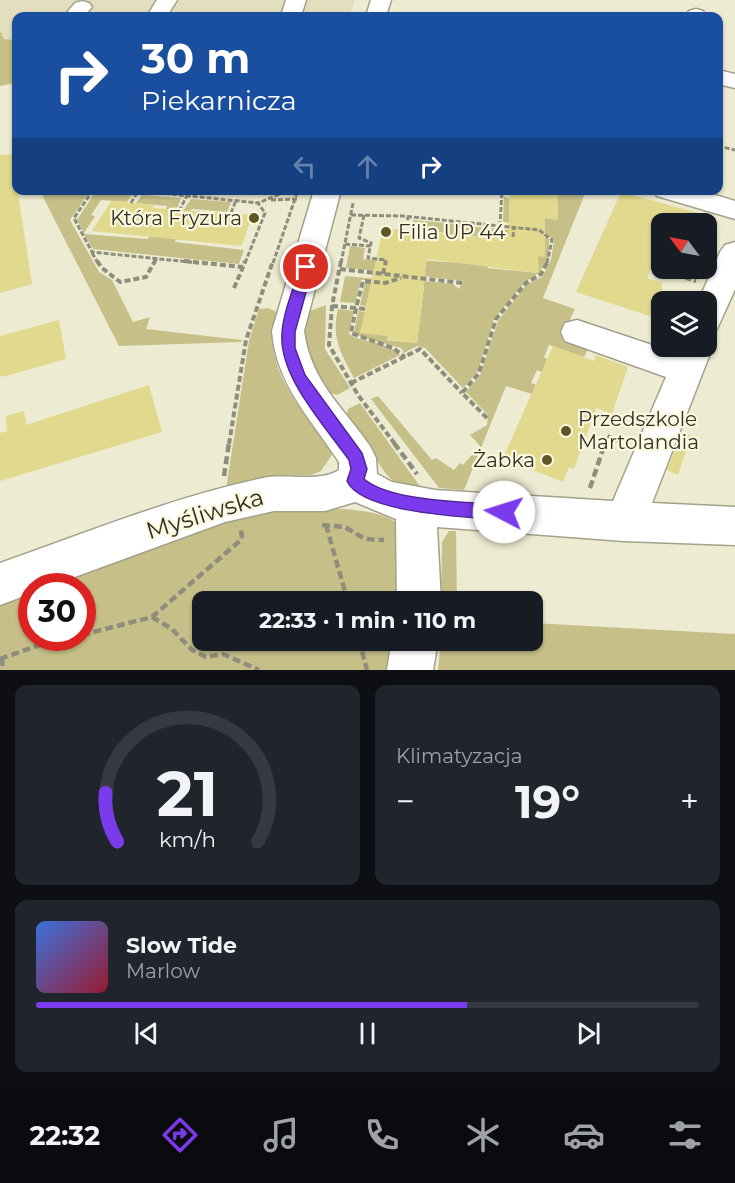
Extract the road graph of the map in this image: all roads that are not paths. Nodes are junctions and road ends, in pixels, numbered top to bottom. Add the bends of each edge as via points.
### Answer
1 (341, 195) edge
2 (697, 195) edge
3 (728, 200) edge
4 (735, 252) edge
5 (717, 295) edge
6 (577, 332) dead end
7 (691, 358) edge
8 (329, 506) junction
9 (419, 510) junction
10 (624, 522) junction
11 (735, 526) edge
12 (0, 584) edge
13 (419, 591) edge
14 (413, 651) edge
15 (410, 670) edge

1 - 8 street via 288,332 288,348 298,377 357,458 359,469
2 - 3 street
4 - 5 street
6 - 7 street
7 - 10 street
8 - 9 street, Myśliwska via 366,491
8 - 12 street, Myśliwska via 274,492 237,517
9 - 10 street, Myśliwska
9 - 13 street
10 - 11 street, Myśliwska
14 - 15 street

